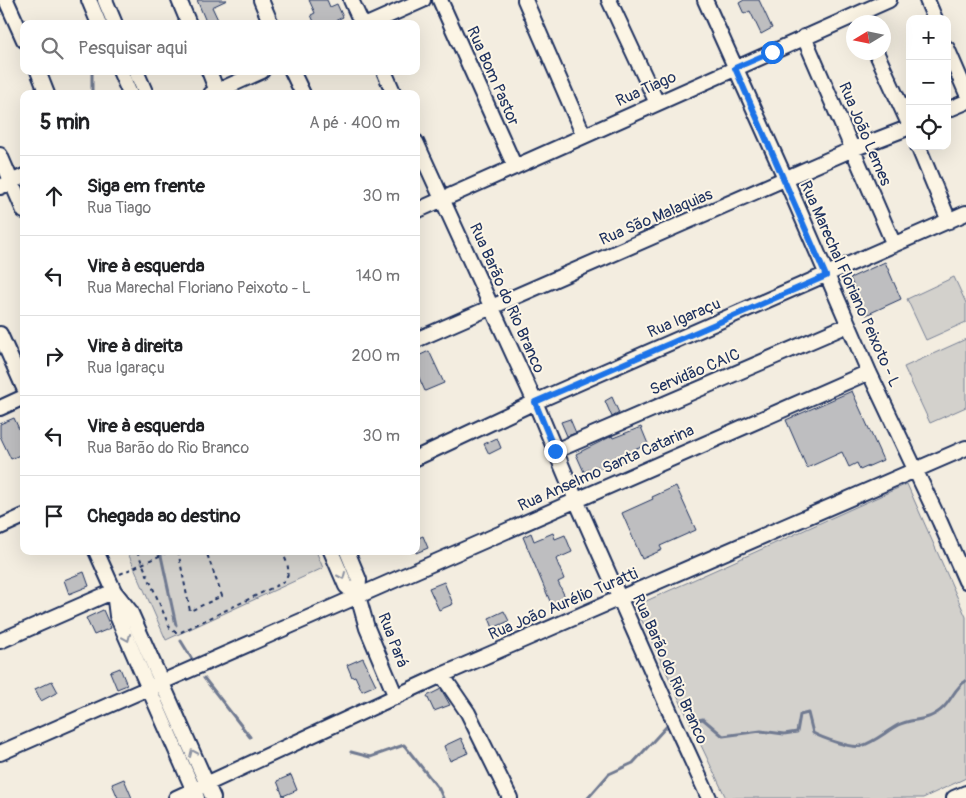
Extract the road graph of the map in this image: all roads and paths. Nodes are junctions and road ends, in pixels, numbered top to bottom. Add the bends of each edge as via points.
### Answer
1 (6, 0) edge
2 (89, 0) edge
3 (105, 0) edge
4 (179, 0) edge
5 (261, 0) edge
6 (351, 0) edge
7 (423, 0) edge
8 (440, 0) edge
9 (525, 0) edge
10 (609, 0) edge
11 (705, 0) edge
12 (889, 0) edge
13 (927, 0) edge
14 (865, 15) edge
15 (933, 15) edge
16 (97, 20) edge
17 (113, 20) edge
18 (187, 20) edge
19 (269, 20) edge
20 (360, 20) edge
21 (379, 20) edge
22 (846, 23) edge
23 (20, 31) edge
24 (804, 37) junction
25 (951, 57) edge
26 (880, 60) edge
27 (735, 68) junction
28 (40, 75) edge
29 (122, 75) edge
30 (138, 75) edge
31 (210, 75) edge
32 (253, 75) edge
33 (294, 75) edge
34 (386, 75) edge
35 (46, 90) edge
36 (128, 90) edge
37 (144, 90) edge
38 (214, 90) edge
39 (221, 90) edge
40 (301, 90) edge
41 (392, 90) edge
42 (966, 92) edge
43 (966, 102) edge
44 (657, 103) junction
45 (951, 108) edge
46 (906, 117) edge
47 (906, 128) edge
48 (584, 136) junction
49 (853, 150) junction
50 (920, 150) edge
51 (420, 151) edge
52 (0, 155) edge
53 (515, 167) junction
54 (786, 180) junction
55 (12, 182) edge
56 (442, 199) junction
57 (20, 201) edge
58 (420, 209) edge
59 (966, 213) edge
60 (949, 221) junction
61 (894, 245) junction
62 (826, 276) junction
63 (492, 306) junction
64 (848, 324) junction
65 (0, 334) edge
66 (420, 338) edge
67 (868, 372) junction
68 (20, 379) edge
69 (20, 399) edge
70 (535, 402) junction
71 (0, 408) edge
72 (966, 448) edge
73 (555, 451) junction
74 (420, 456) edge
75 (915, 471) junction
76 (576, 500) junction
77 (20, 518) edge
78 (0, 527) edge
79 (98, 555) edge
80 (139, 555) edge
81 (161, 555) edge
82 (179, 555) edge
83 (207, 555) edge
84 (284, 555) edge
85 (333, 555) edge
86 (349, 555) edge
87 (142, 564) junction
88 (963, 566) edge
89 (966, 581) edge
90 (111, 585) junction
91 (358, 596) junction
92 (619, 598) junction
93 (0, 641) edge
94 (442, 675) junction
95 (161, 682) junction
96 (148, 688) junction
97 (396, 697) junction
98 (0, 753) edge
99 (207, 784) junction
100 (966, 792) edge
101 (195, 794) edge
102 (176, 798) edge
103 (213, 798) edge
104 (510, 798) edge
105 (709, 798) edge
106 (954, 798) edge

1 - 23 street
2 - 16 street
3 - 17 street
4 - 18 street
5 - 19 street
6 - 20 street
7 - 21 street
8 - 53 street, Rua Bom Pastor
9 - 48 street
10 - 44 street
11 - 27 street, Rua Marechal Floriano Peixoto - L
12 - 14 street, Rua Tiago
13 - 15 street
22 - 24 street, Rua Tiago
24 - 27 street, Rua Tiago
24 - 49 street, Rua João Lemes
25 - 42 street
26 - 46 street
27 - 44 street, Rua Tiago
27 - 54 street, Rua Marechal Floriano Peixoto - L
28 - 35 street
29 - 36 street
30 - 37 street
31 - 38 street
32 - 39 street
33 - 40 street
34 - 41 street
43 - 45 street
44 - 48 street, Rua Tiago
47 - 49 street, Rua São Malaquias
48 - 53 street, Rua Tiago
49 - 54 street, Rua São Malaquias
49 - 61 street, Rua João Lemes
50 - 60 street
51 - 56 street, Rua Barão do Rio Branco
52 - 55 street
53 - 56 street, Rua Tiago
54 - 62 street, Rua Marechal Floriano Peixoto - L
54 - 63 street, Rua São Malaquias
55 - 57 street
56 - 58 street, Rua Tiago
56 - 63 street, Rua Barão do Rio Branco
59 - 60 street, Rua Igaraçu
60 - 61 street, Rua Igaraçu
61 - 62 street, Rua Igaraçu
62 - 64 street, Rua Marechal Floriano Peixoto - L
62 - 70 street, Rua Igaraçu
63 - 66 street, Rua São Malaquias
63 - 70 street, Rua Barão do Rio Branco
64 - 67 street, Rua Marechal Floriano Peixoto - L
64 - 73 street, Servidão CAIC
65 - 68 street
67 - 75 street, Rua Marechal Floriano Peixoto - L
67 - 76 street, Rua Anselmo Santa Catarina
69 - 71 street
70 - 73 street, Rua Barão do Rio Branco
70 - 74 street, Rua Igaraçu
72 - 75 street, Rua João Aurélio Turatti
73 - 76 street, Rua Barão do Rio Branco
75 - 88 street, Rua Marechal Floriano Peixoto - L
75 - 92 street, Rua João Aurélio Turatti
76 - 91 street, Rua Anselmo Santa Catarina
76 - 92 street, Rua Barão do Rio Branco
77 - 78 street
79 - 90 street
80 - 87 path
81 - 87 path
82 - 83 path via 190,611 222,596
84 - 87 path via 289,568 282,583 181,632 170,628
85 -> 91 street, Rua Pará via 346,586
86 - 91 street, Rua Pará via 359,580
87 - 90 path
88 - 89 street, Rua Marechal Floriano Peixoto - L
90 - 93 street
90 - 95 street via 130,611
90 -> 96 street via 117,616
91 - 95 street, Rua Anselmo Santa Catarina
91 - 97 street, Rua Pará via 367,628
92 - 94 street, Rua João Aurélio Turatti
92 - 105 street, Rua Barão do Rio Branco
94 - 97 street, Rua João Aurélio Turatti
94 - 104 street via 468,713
95 - 96 street
99 -> 95 street
96 - 98 street
96 - 101 street
97 - 99 street, Rua João Aurélio Turatti
99 - 101 street, Rua João Aurélio Turatti
99 - 103 street
100 - 106 street
101 - 102 street, Rua João Aurélio Turatti

